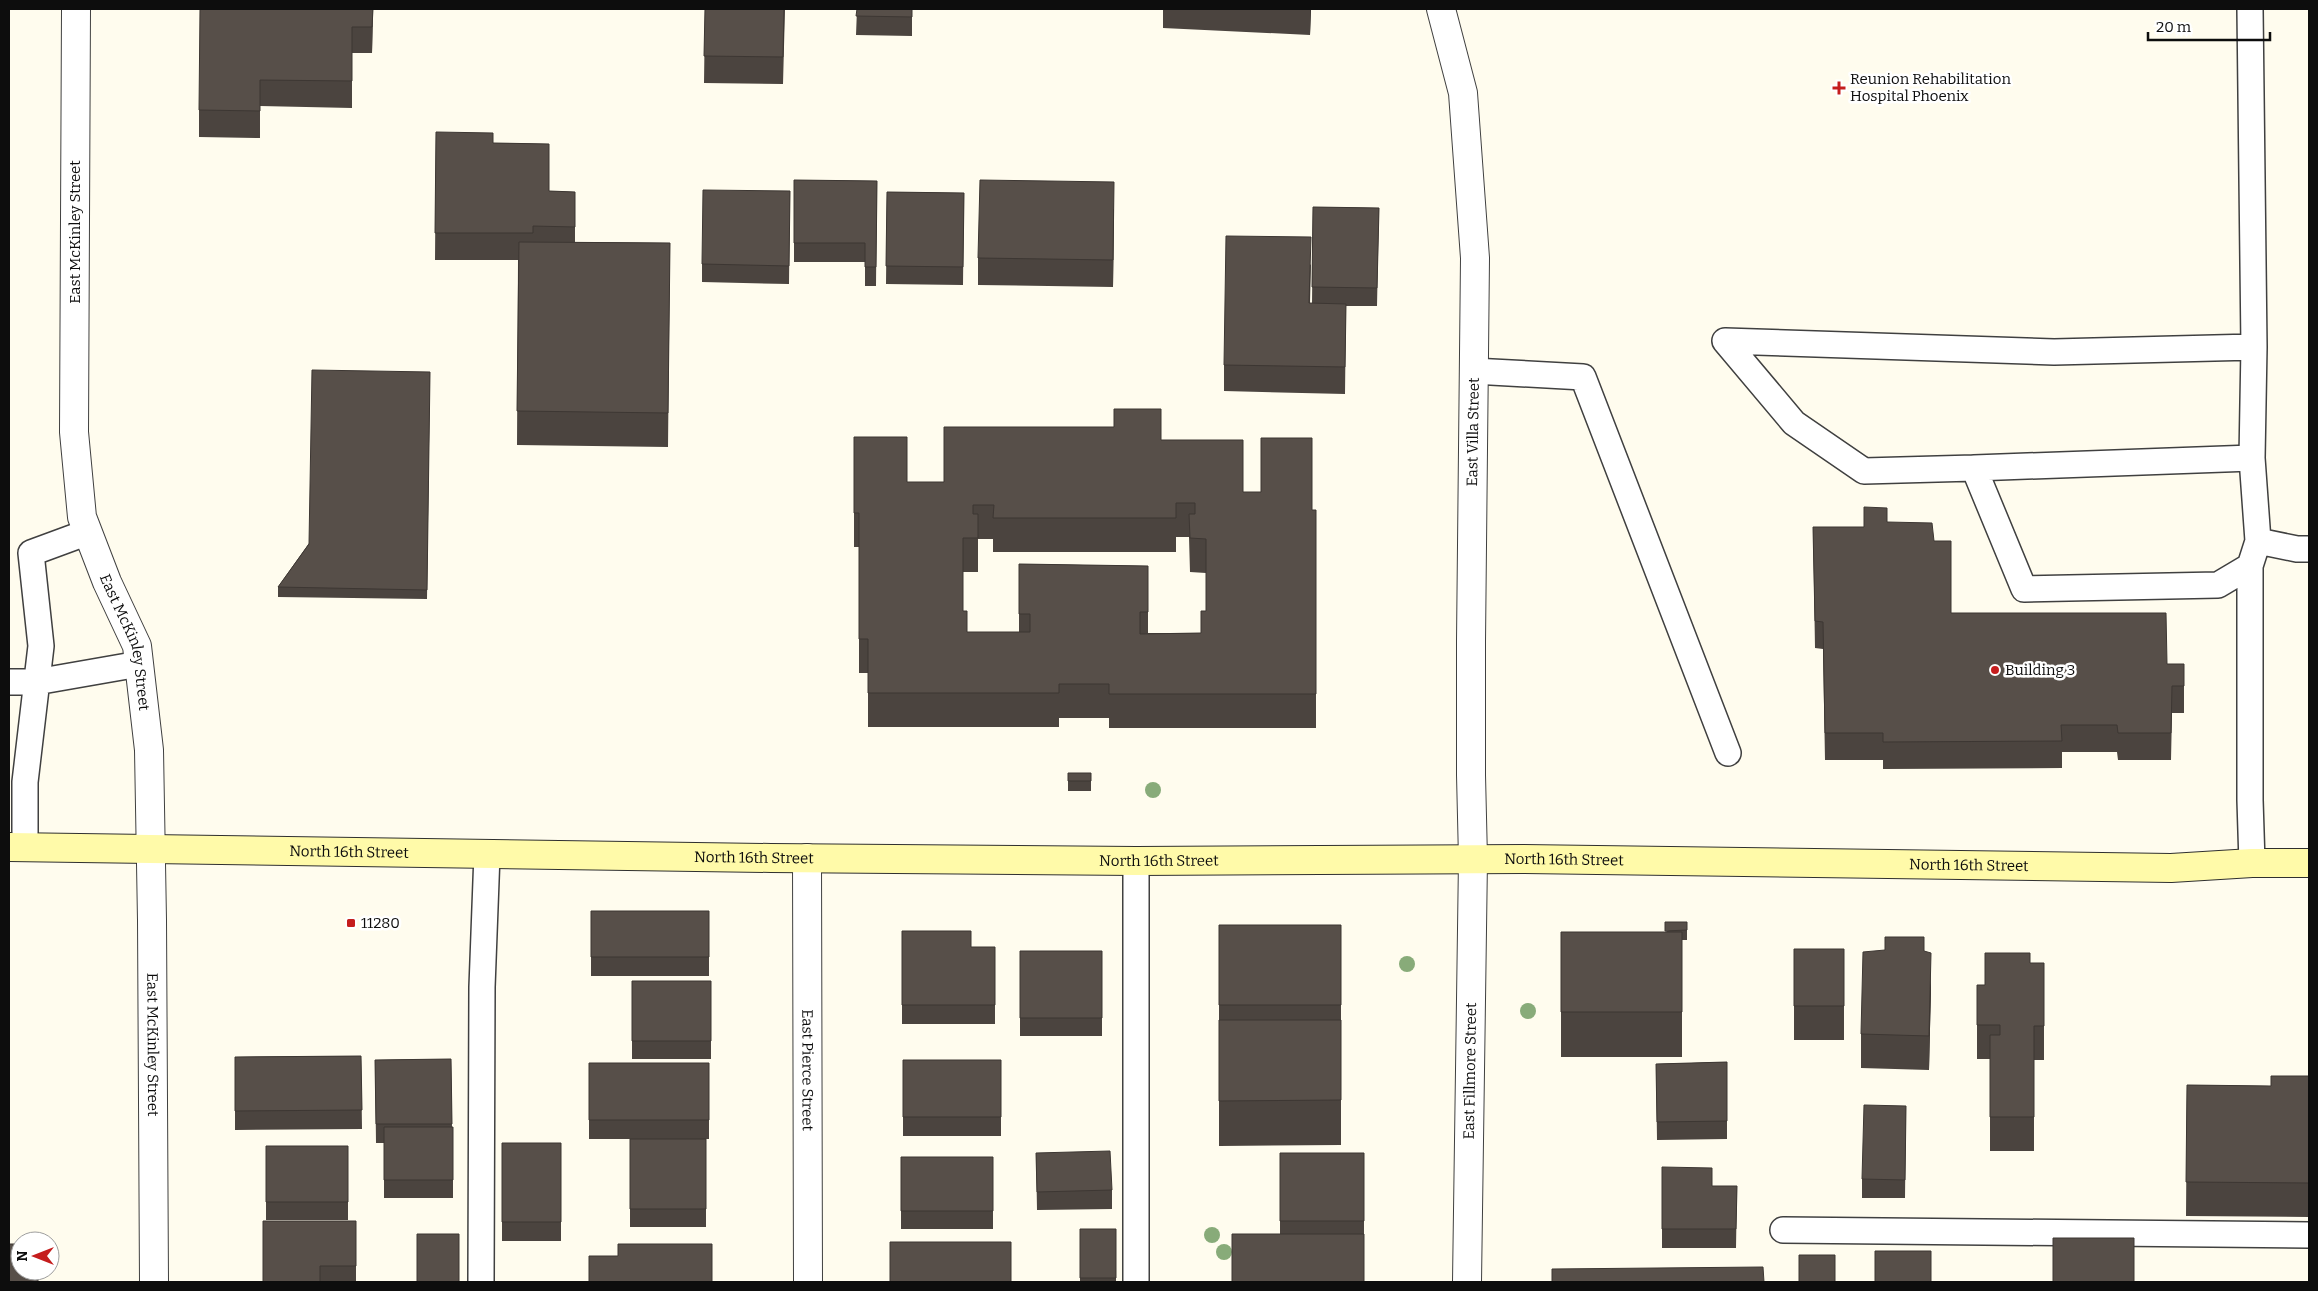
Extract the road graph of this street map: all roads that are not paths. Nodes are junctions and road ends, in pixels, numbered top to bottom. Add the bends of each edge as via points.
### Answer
1 (76, 9) edge
2 (1441, 9) edge
3 (2250, 9) edge
4 (2254, 347) junction
5 (1473, 371) junction
6 (2252, 458) junction
7 (1974, 468) junction
8 (88, 532) junction
9 (2258, 541) junction
10 (2309, 548) edge
11 (2250, 566) junction
12 (139, 664) junction
13 (9, 682) edge
14 (36, 682) junction
15 (1728, 753) dead end
16 (17, 847) edge
17 (151, 848) junction
18 (487, 854) junction
19 (807, 858) junction
20 (1473, 859) junction
21 (1136, 860) junction
22 (2252, 863) junction
23 (2309, 863) edge
24 (1783, 1230) dead end
25 (2309, 1235) edge
26 (154, 1282) edge
27 (481, 1282) edge
28 (808, 1282) edge
29 (1136, 1282) edge
30 (1467, 1282) edge

1 - 8 street, East McKinley Street via 74,432 82,518
2 - 5 street, East Villa Street via 1463,93 1475,258
3 - 4 lane
4 - 6 lane
4 - 7 lane via 2054,352 1725,341 1794,423 1864,471
5 - 15 lane via 1583,377
5 - 20 street, East Villa Street
6 - 7 lane
6 - 9 lane
7 - 11 lane via 2024,589 2218,585
8 - 12 street, East McKinley Street via 136,646
8 - 14 lane via 31,553 40,646
9 - 10 lane via 2297,549
9 - 11 lane
11 - 22 lane
12 - 14 lane
12 - 17 street, East McKinley Street via 149,750
13 - 14 lane
14 - 16 lane
16 - 17 main road, North 16th Street
17 - 18 main road, North 16th Street
17 - 26 street, East McKinley Street
18 - 19 main road, North 16th Street
18 - 27 lane via 482,987
19 - 21 main road, North 16th Street
19 - 28 street, East Pierce Street
20 - 21 main road, North 16th Street
20 - 22 main road, North 16th Street via 2171,868
20 - 30 street, East Fillmore Street
21 - 29 lane
22 - 23 main road, North 16th Street
24 - 25 lane

